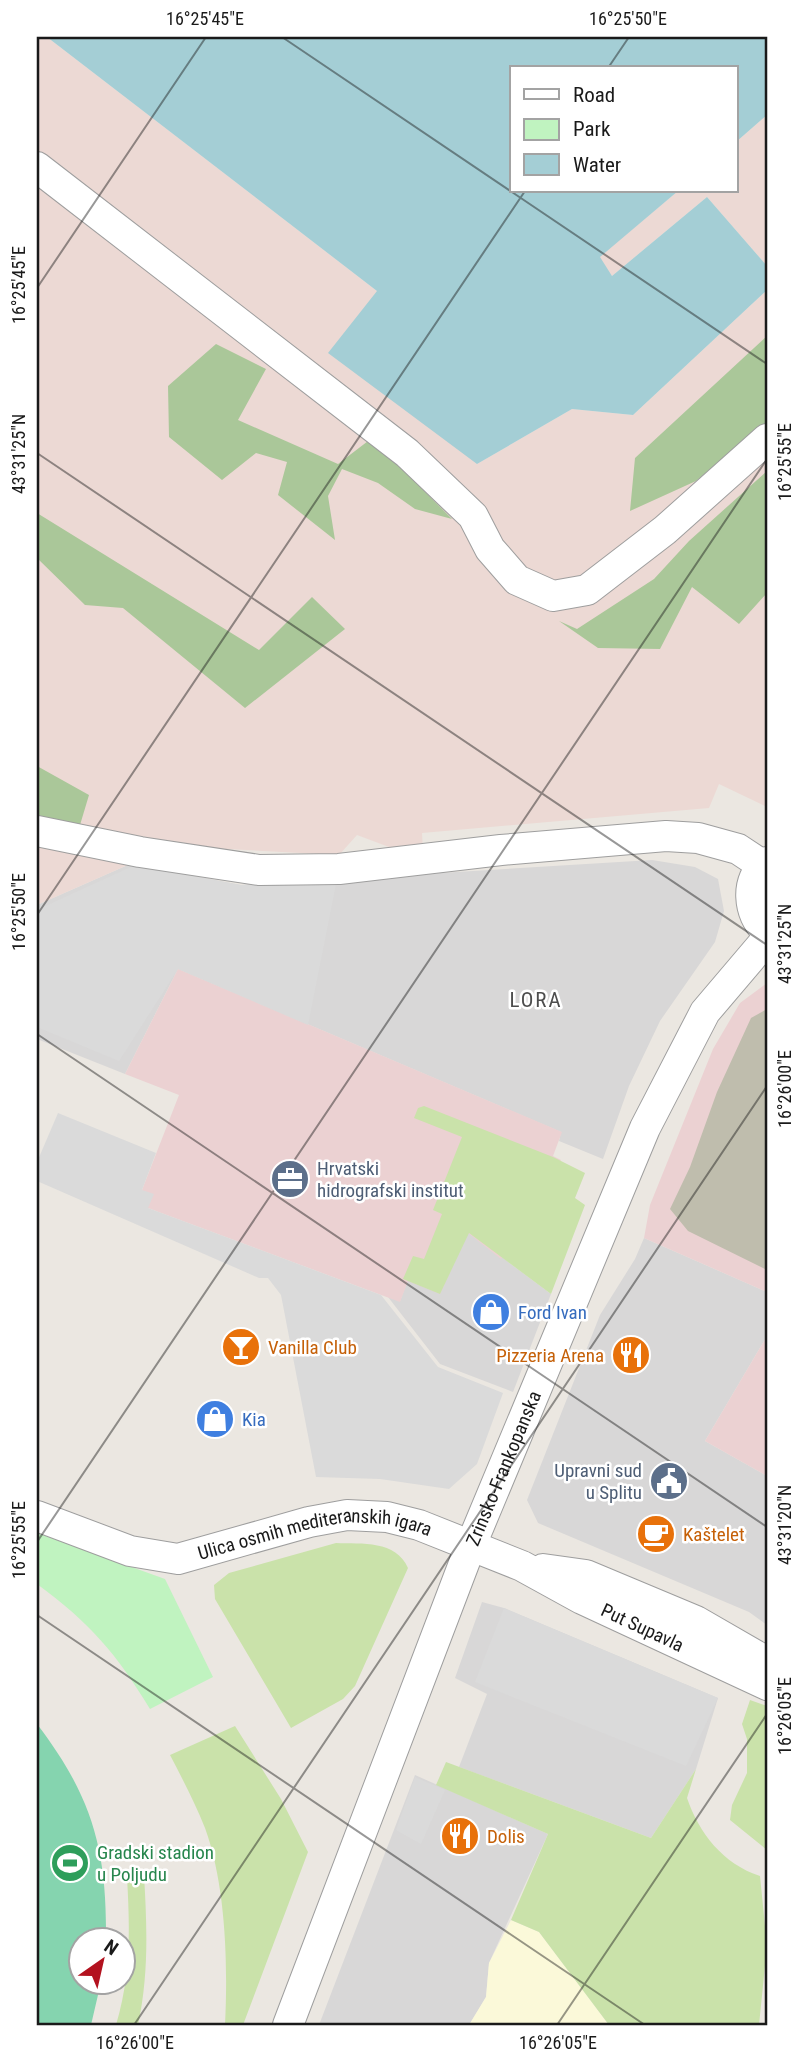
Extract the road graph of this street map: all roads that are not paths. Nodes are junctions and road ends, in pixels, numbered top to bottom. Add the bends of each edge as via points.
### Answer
1 (37, 167) edge
2 (767, 439) edge
3 (37, 831) edge
4 (765, 863) edge
5 (767, 932) edge
6 (767, 939) edge
7 (37, 1516) edge
8 (471, 1545) junction
9 (522, 1566) junction
10 (767, 1662) edge
11 (767, 1685) edge
12 (288, 2025) edge

1 - 2 street via 407,453 473,516 490,549 517,580 552,596 587,590 665,530
3 - 4 street via 259,870 339,869 666,836 698,838 738,849
4 - 5 street via 750,894 752,910
6 - 8 street, Zrinsko-Frankopanska via 705,1012 645,1128
7 - 8 street, Ulica osmih mediteranskih igara via 130,1551 178,1559 348,1515 387,1517
8 - 9 street, Put Supavla
8 - 12 street, Zrinsko-Frankopanska
9 - 10 street, Put Supavla via 586,1575 696,1621
9 - 11 street, Put Supavla

